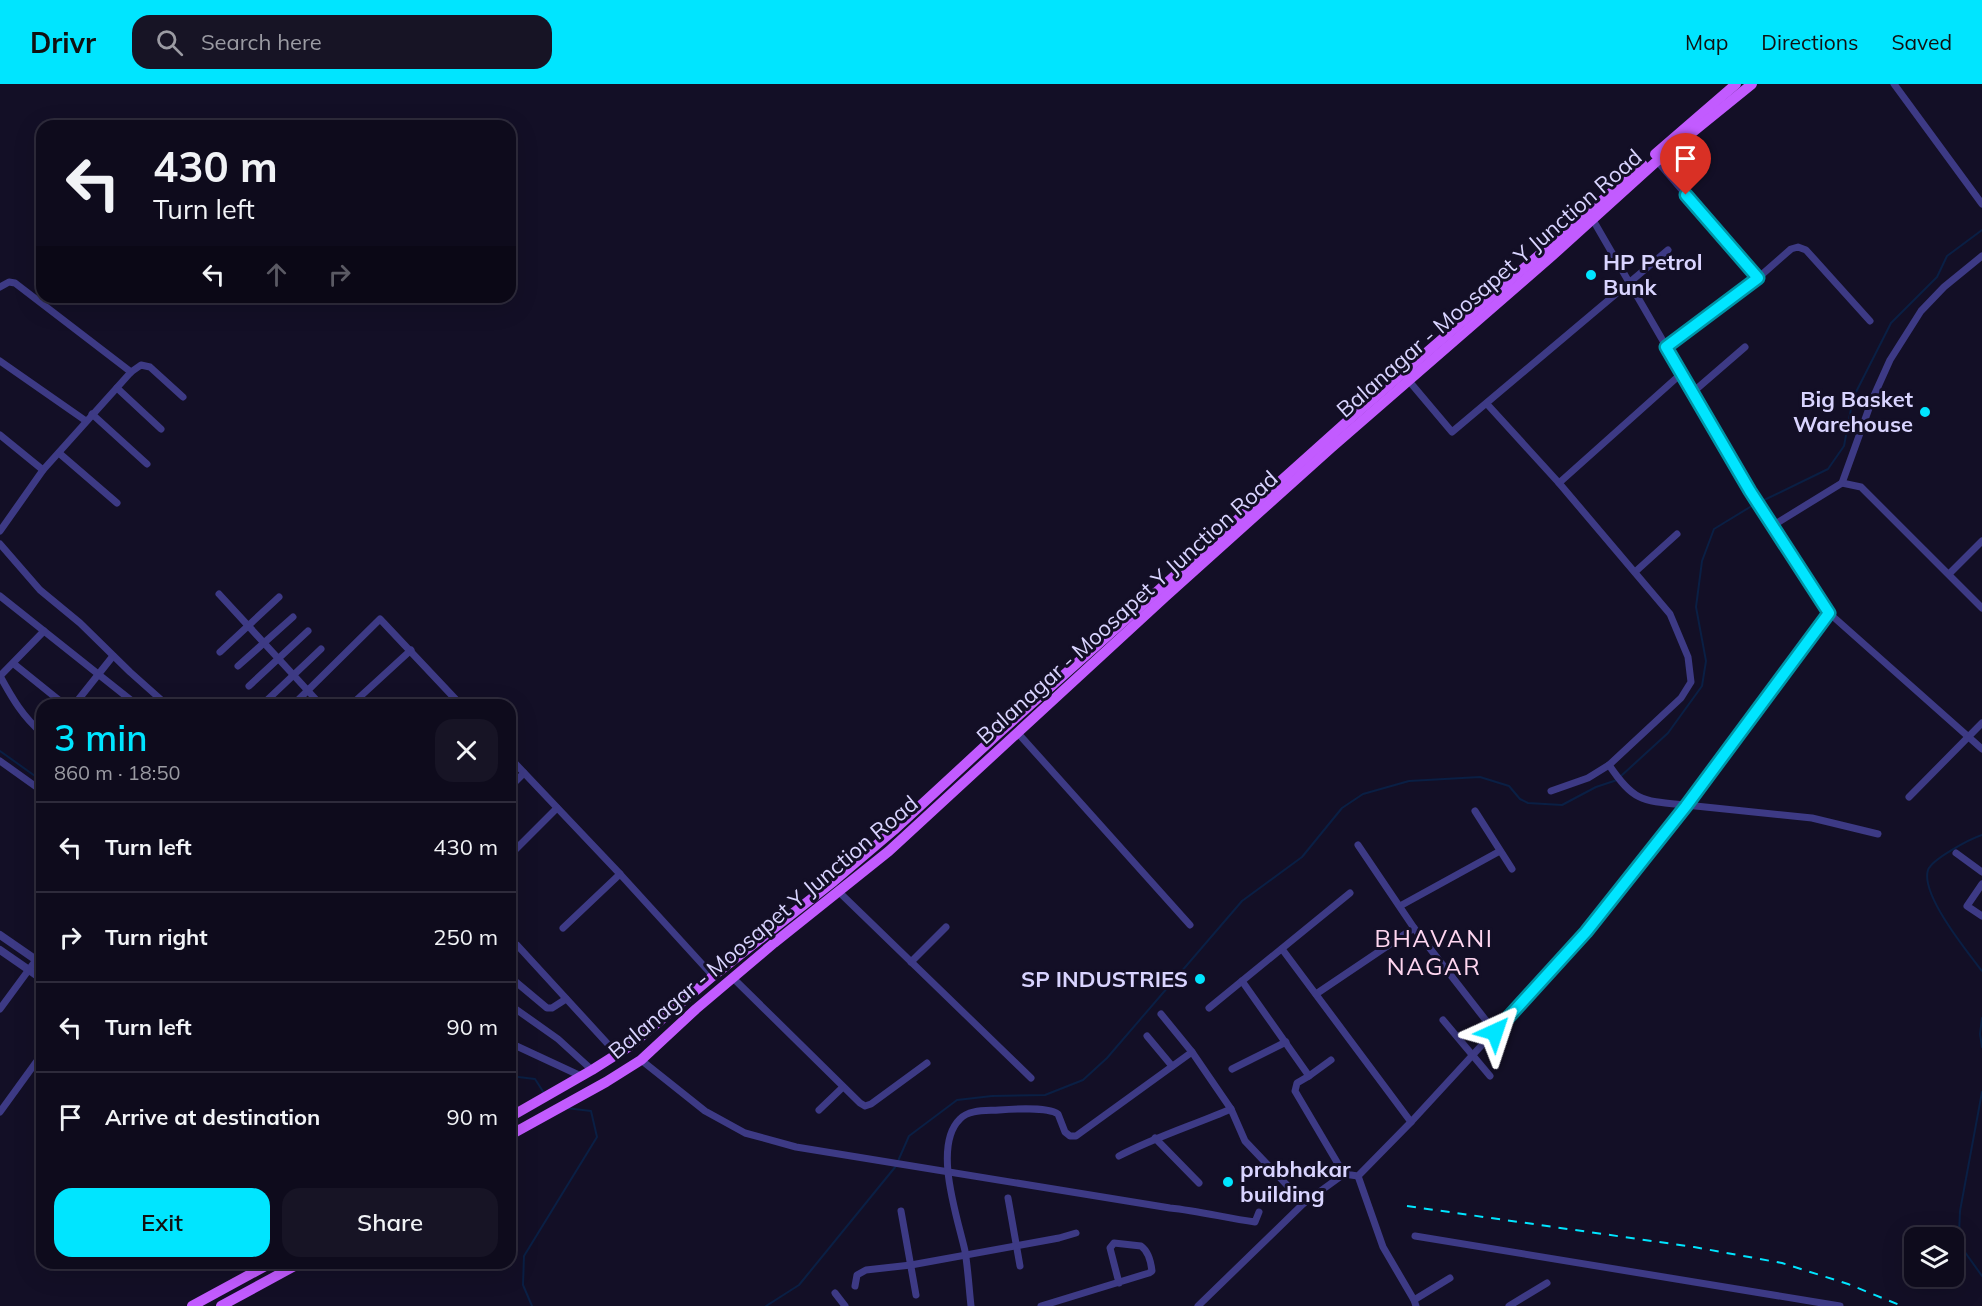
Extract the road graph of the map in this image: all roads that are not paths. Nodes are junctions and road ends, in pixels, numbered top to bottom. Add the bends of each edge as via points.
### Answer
1 (1736, 84) edge
2 (1752, 84) edge
3 (1894, 84) edge
4 (1657, 162) junction
5 (1982, 204) edge
6 (1593, 220) junction
7 (1668, 250) dead end
8 (1982, 256) edge
9 (1758, 278) junction
10 (1629, 281) junction
11 (0, 287) edge
12 (36, 300) edge
13 (40, 303) edge
14 (1870, 321) dead end
15 (1666, 347) junction
16 (1745, 347) dead end
17 (0, 361) edge
18 (132, 372) junction
19 (1682, 373) junction
20 (1409, 381) junction
21 (117, 388) junction
22 (1693, 392) junction
23 (183, 397) dead end
24 (1487, 404) junction
25 (92, 414) junction
26 (86, 421) junction
27 (161, 429) dead end
28 (0, 435) edge
29 (59, 453) junction
30 (147, 464) dead end
31 (43, 471) junction
32 (1559, 483) junction
33 (1842, 483) junction
34 (117, 503) dead end
35 (1772, 526) junction
36 (0, 531) edge
37 (1677, 534) dead end
38 (1982, 541) edge
39 (0, 544) edge
40 (1635, 572) junction
41 (1949, 574) junction
42 (219, 594) dead end
43 (0, 596) edge
44 (279, 597) dead end
45 (1982, 608) edge
46 (1829, 613) junction
47 (293, 617) dead end
48 (248, 626) junction
49 (44, 631) junction
50 (308, 631) dead end
51 (264, 643) junction
52 (321, 649) dead end
53 (411, 650) junction
54 (220, 652) dead end
55 (113, 656) junction
56 (278, 658) junction
57 (14, 664) junction
58 (238, 666) dead end
59 (99, 675) junction
60 (293, 675) junction
61 (0, 676) edge
62 (249, 686) dead end
63 (308, 691) junction
64 (58, 699) edge
65 (79, 699) edge
66 (129, 699) edge
67 (160, 699) edge
68 (268, 699) edge
69 (299, 699) edge
70 (315, 699) edge
71 (358, 699) edge
72 (456, 699) edge
73 (1982, 723) edge
74 (36, 728) edge
75 (1017, 732) junction
76 (1969, 736) junction
77 (1982, 749) edge
78 (0, 761) edge
79 (516, 765) edge
80 (1609, 765) junction
81 (524, 774) junction
82 (516, 781) edge
83 (36, 787) edge
84 (1551, 791) dead end
85 (1909, 797) dead end
86 (1686, 806) junction
87 (557, 808) junction
88 (1475, 811) dead end
89 (1878, 834) dead end
90 (1358, 845) dead end
91 (516, 849) edge
92 (1500, 851) junction
93 (1956, 853) dead end
94 (1512, 869) dead end
95 (1982, 872) edge
96 (620, 874) junction
97 (1982, 884) edge
98 (838, 891) junction
99 (1350, 893) dead end
100 (1400, 906) junction
101 (1982, 916) edge
102 (1190, 925) dead end
103 (946, 927) dead end
104 (563, 928) dead end
105 (1414, 928) junction
106 (0, 935) edge
107 (516, 946) edge
108 (1282, 948) junction
109 (0, 950) edge
110 (36, 960) edge
111 (911, 963) junction
112 (36, 964) edge
113 (28, 970) junction
114 (36, 975) edge
115 (713, 976) junction
116 (733, 978) junction
117 (1242, 981) junction
118 (516, 982) edge
119 (1316, 994) junction
120 (566, 999) junction
121 (1209, 1008) dead end
122 (0, 1009) edge
123 (516, 1009) edge
124 (1161, 1014) dead end
125 (668, 1015) junction
126 (1443, 1020) dead end
127 (677, 1026) junction
128 (1495, 1032) junction
129 (1147, 1036) dead end
130 (1286, 1042) junction
131 (516, 1046) edge
132 (1192, 1052) junction
133 (617, 1054) junction
134 (1473, 1055) junction
135 (641, 1060) junction
136 (1331, 1060) dead end
137 (36, 1063) edge
138 (927, 1063) dead end
139 (1172, 1066) junction
140 (1232, 1069) dead end
141 (592, 1070) junction
142 (1309, 1076) junction
143 (1490, 1076) dead end
144 (577, 1078) junction
145 (1031, 1078) dead end
146 (843, 1087) junction
147 (1231, 1108) junction
148 (819, 1110) dead end
149 (0, 1112) edge
150 (516, 1113) edge
151 (1411, 1122) junction
152 (516, 1131) edge
153 (1155, 1138) junction
154 (1119, 1156) dead end
155 (947, 1172) junction
156 (1344, 1174) junction
157 (1358, 1176) junction
158 (1199, 1183) dead end
159 (1008, 1198) dead end
160 (1304, 1203) junction
161 (901, 1211) dead end
162 (1259, 1212) dead end
163 (1076, 1233) dead end
164 (1415, 1236) dead end
165 (1015, 1246) junction
166 (965, 1254) junction
167 (911, 1265) junction
168 (1020, 1266) dead end
169 (261, 1269) edge
170 (289, 1269) edge
171 (1450, 1278) dead end
172 (1119, 1283) junction
173 (1547, 1283) dead end
174 (855, 1286) dead end
175 (836, 1293) dead end
176 (916, 1295) dead end
177 (1415, 1303) edge
178 (192, 1306) edge
179 (221, 1306) edge
180 (845, 1306) edge
181 (971, 1306) edge
182 (1041, 1306) edge
183 (1198, 1306) edge
184 (1509, 1306) edge
185 (1840, 1306) edge

1 - 115 main road via 1352,417 894,830
2 - 4 main road, Balanagar - Moosapet Y Junction Road
3 - 5 street
4 - 6 main road, Balanagar - Moosapet Y Junction Road
4 - 9 street
6 - 10 street
6 - 20 main road, Balanagar - Moosapet Y Junction Road
7 - 10 street
8 - 33 street via 1921,311 1890,360
9 - 14 street via 1791,249 1806,250
9 - 15 street
10 - 15 street
10 - 24 street
11 - 12 street via 9,282 15,284
13 - 18 street
15 - 19 street
16 - 22 street
17 - 26 street
18 - 21 street
18 - 23 street via 141,365 150,367
19 - 22 street
19 - 32 street
20 - 24 street via 1452,432
20 - 75 main road, Balanagar - Moosapet Y Junction Road
21 - 25 street
21 - 27 street
22 - 35 street
24 - 32 street
25 - 26 street
25 - 30 street
26 - 29 street
28 - 31 street
29 - 31 street
29 - 34 street
31 - 36 street
32 - 40 street
33 - 35 street
33 - 41 street via 1862,487
35 - 46 street
37 - 40 street
38 - 41 street
39 - 55 street via 40,590
40 - 80 street via 1670,614 1688,657 1691,682 1681,698
41 - 45 street
42 - 48 street
43 - 49 street
44 - 48 street
46 - 76 street
46 - 86 street
47 - 51 street
48 - 51 street
48 - 54 street
49 - 57 street
49 - 59 street
50 - 56 street
51 - 56 street
51 - 58 street
52 - 60 street
53 - 63 street via 380,619
53 - 71 street
53 - 72 street
55 - 59 street
55 - 67 street
56 - 60 street
56 - 62 street
57 - 61 street
57 - 64 street
59 - 65 street
59 - 66 street
60 - 63 street
60 - 68 street
61 - 74 street via 20,711
63 - 69 street
63 - 70 street
73 - 76 street
75 - 98 main road, Balanagar - Moosapet Y Junction Road via 889,851
75 - 102 street
76 - 77 street
76 - 85 street
78 - 83 street
79 - 81 street
80 - 84 street via 1588,778
80 - 86 street via 1636,796
81 - 82 street
81 - 87 street
86 - 89 street via 1812,818
86 - 128 street via 1586,932
87 - 91 street
87 - 96 street
88 - 92 street
90 - 100 street
92 - 94 street
92 - 100 street
93 - 95 street
96 - 104 street
96 - 115 street
97 - 101 street via 1966,906
98 - 111 street
98 - 116 main road, Balanagar - Moosapet Y Junction Road
99 - 108 street
100 - 105 street
103 - 111 street
105 - 119 street
105 - 128 street
106 - 110 street
107 - 120 street
108 - 117 street
108 - 119 street
109 - 113 street
111 - 145 street
112 - 113 street
113 - 114 street
113 - 122 street
115 - 125 main road
116 - 127 main road, Balanagar - Moosapet Y Junction Road
116 - 146 street
117 - 121 street
117 - 130 street
118 - 120 street via 547,1008
119 - 151 street
120 - 133 street
123 - 141 street via 552,1034
124 - 132 street
125 - 127 main road
125 - 133 main road
126 - 134 street
127 - 135 main road, Balanagar - Moosapet Y Junction Road
128 - 134 street
129 - 139 street
130 - 140 street
130 - 142 street
131 - 144 street
132 - 139 street
132 - 147 street
133 - 141 main road
134 - 143 street
134 - 151 street
135 - 152 main road, Balanagar - Moosapet Y Junction Road
135 - 155 street via 705,1111 745,1133 796,1147
136 - 142 street
137 - 149 street
138 - 146 street via 865,1106
139 - 155 street via 1076,1136 1065,1132 1054,1111 972,1112 960,1119 953,1131
141 - 144 main road
142 - 156 street via 1297,1083 1296,1091
144 - 150 main road
146 - 148 street
147 - 153 street
147 - 160 street via 1245,1141
151 - 157 street
153 - 154 street
153 - 158 street
155 - 162 street via 1256,1222
155 - 166 street
156 - 157 street
156 - 160 street
157 - 177 street via 1383,1247
159 - 165 street
160 - 183 street
161 - 167 street
163 - 165 street
164 - 185 street
165 - 166 street
165 - 168 street
166 - 167 street
166 - 181 street
167 - 174 street via 866,1270 857,1275
167 - 176 street
169 - 178 main road
170 - 179 main road
171 - 177 street
172 - 172 street via 1152,1270 1141,1246 1111,1245
172 - 182 street
173 - 184 street
175 - 180 street

